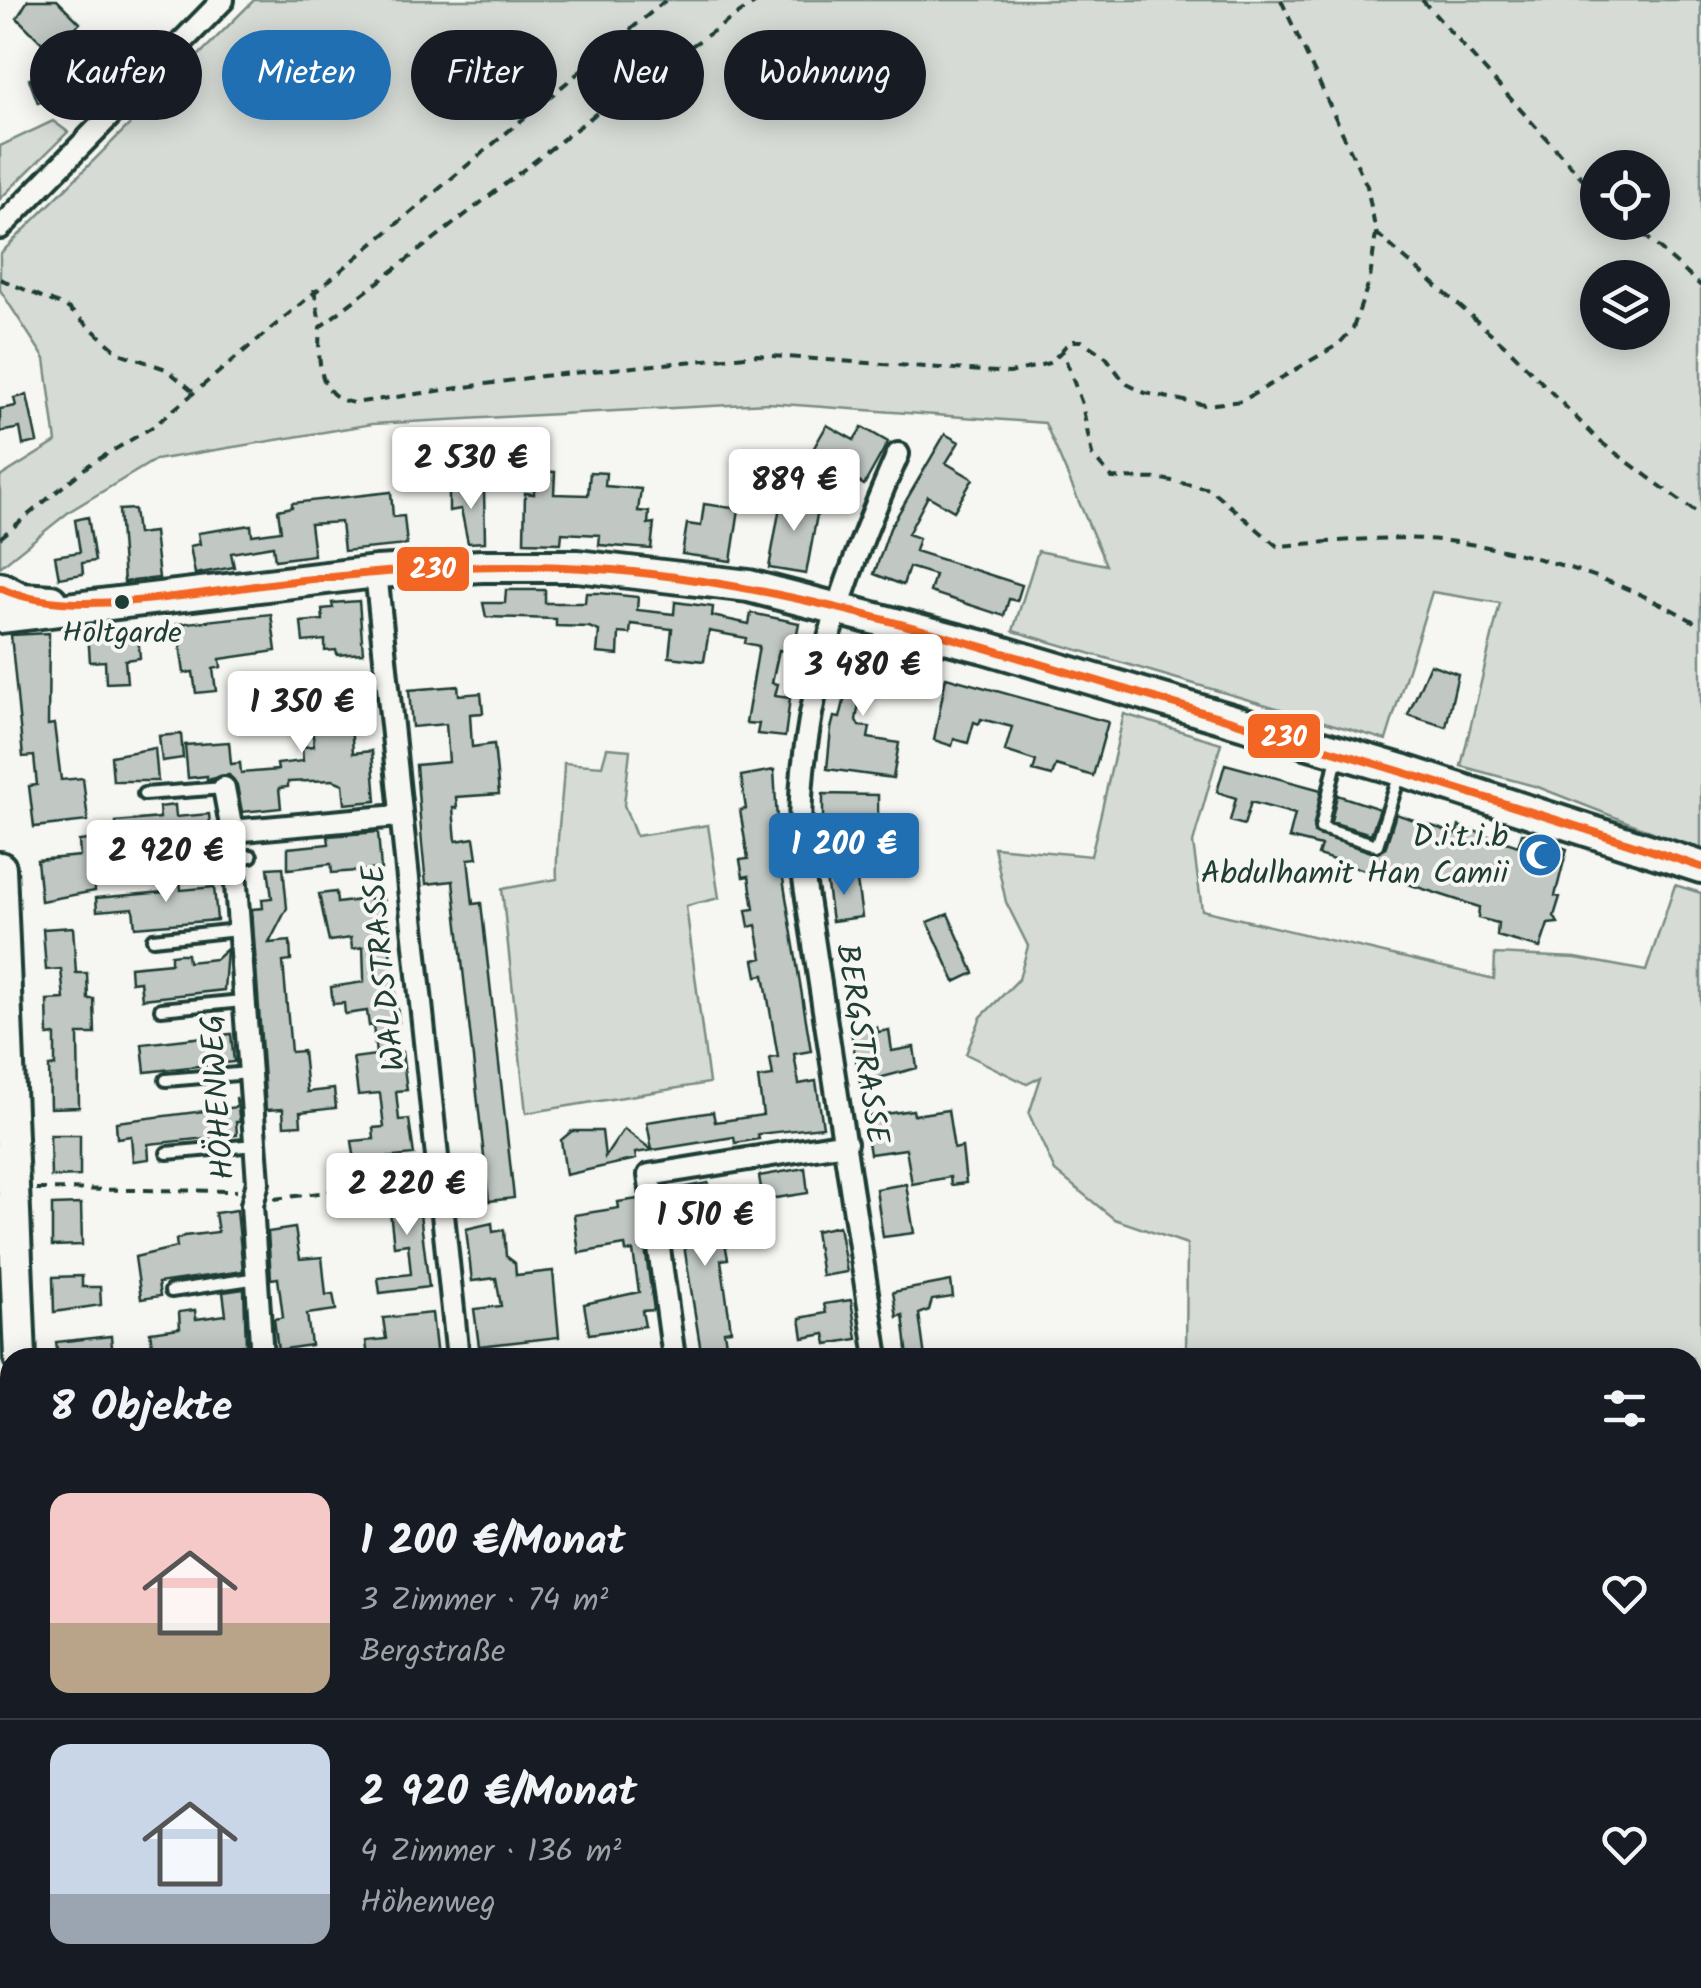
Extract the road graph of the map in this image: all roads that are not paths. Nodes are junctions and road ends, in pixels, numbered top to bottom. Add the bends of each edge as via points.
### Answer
1 (223, 0) edge
2 (0, 228) edge
3 (898, 454) dead end
4 (376, 572) junction
5 (5, 601) edge
6 (839, 606) junction
7 (1338, 752) junction
8 (1402, 770) junction
9 (224, 788) joint
10 (144, 794) dead end
11 (398, 816) junction
12 (232, 830) junction
13 (242, 857) junction
14 (147, 866) dead end
15 (1701, 867) edge
16 (0, 868) edge
17 (1, 876) edge
18 (237, 930) junction
19 (153, 939) dead end
20 (242, 1002) junction
21 (162, 1008) dead end
22 (248, 1073) junction
23 (166, 1080) dead end
24 (846, 1144) junction
25 (255, 1145) junction
26 (168, 1154) dead end
27 (260, 1278) junction
28 (171, 1291) dead end
29 (19, 1348) edge
30 (262, 1348) edge
31 (457, 1348) edge
32 (673, 1348) edge
33 (876, 1348) edge

1 - 2 street
3 - 6 street, BERGSTRASSE
4 - 5 street via 79,604
4 - 6 street via 577,566 749,586
4 - 11 street, WALDSTRASSE
6 - 7 street
6 - 24 street, BERGSTRASSE via 812,699 798,804
7 - 8 street
7 - 8 lane via 1321,828 1377,844
8 - 15 street
9 - 10 lane
9 - 12 street, HÖHENWEG
11 - 12 street
11 - 31 street, WALDSTRASSE
12 - 13 street, HÖHENWEG
13 - 14 lane
13 - 18 street, HÖHENWEG
16 - 17 street
17 - 29 street
18 - 19 lane
18 - 20 street, HÖHENWEG
20 - 21 lane
20 - 22 street, HÖHENWEG
22 - 23 lane
22 - 25 street, HÖHENWEG
24 - 32 street via 649,1175
24 - 33 street, BERGSTRASSE
25 - 26 lane
25 - 27 street, HÖHENWEG via 252,1205
27 - 28 lane
27 - 30 street, HÖHENWEG

